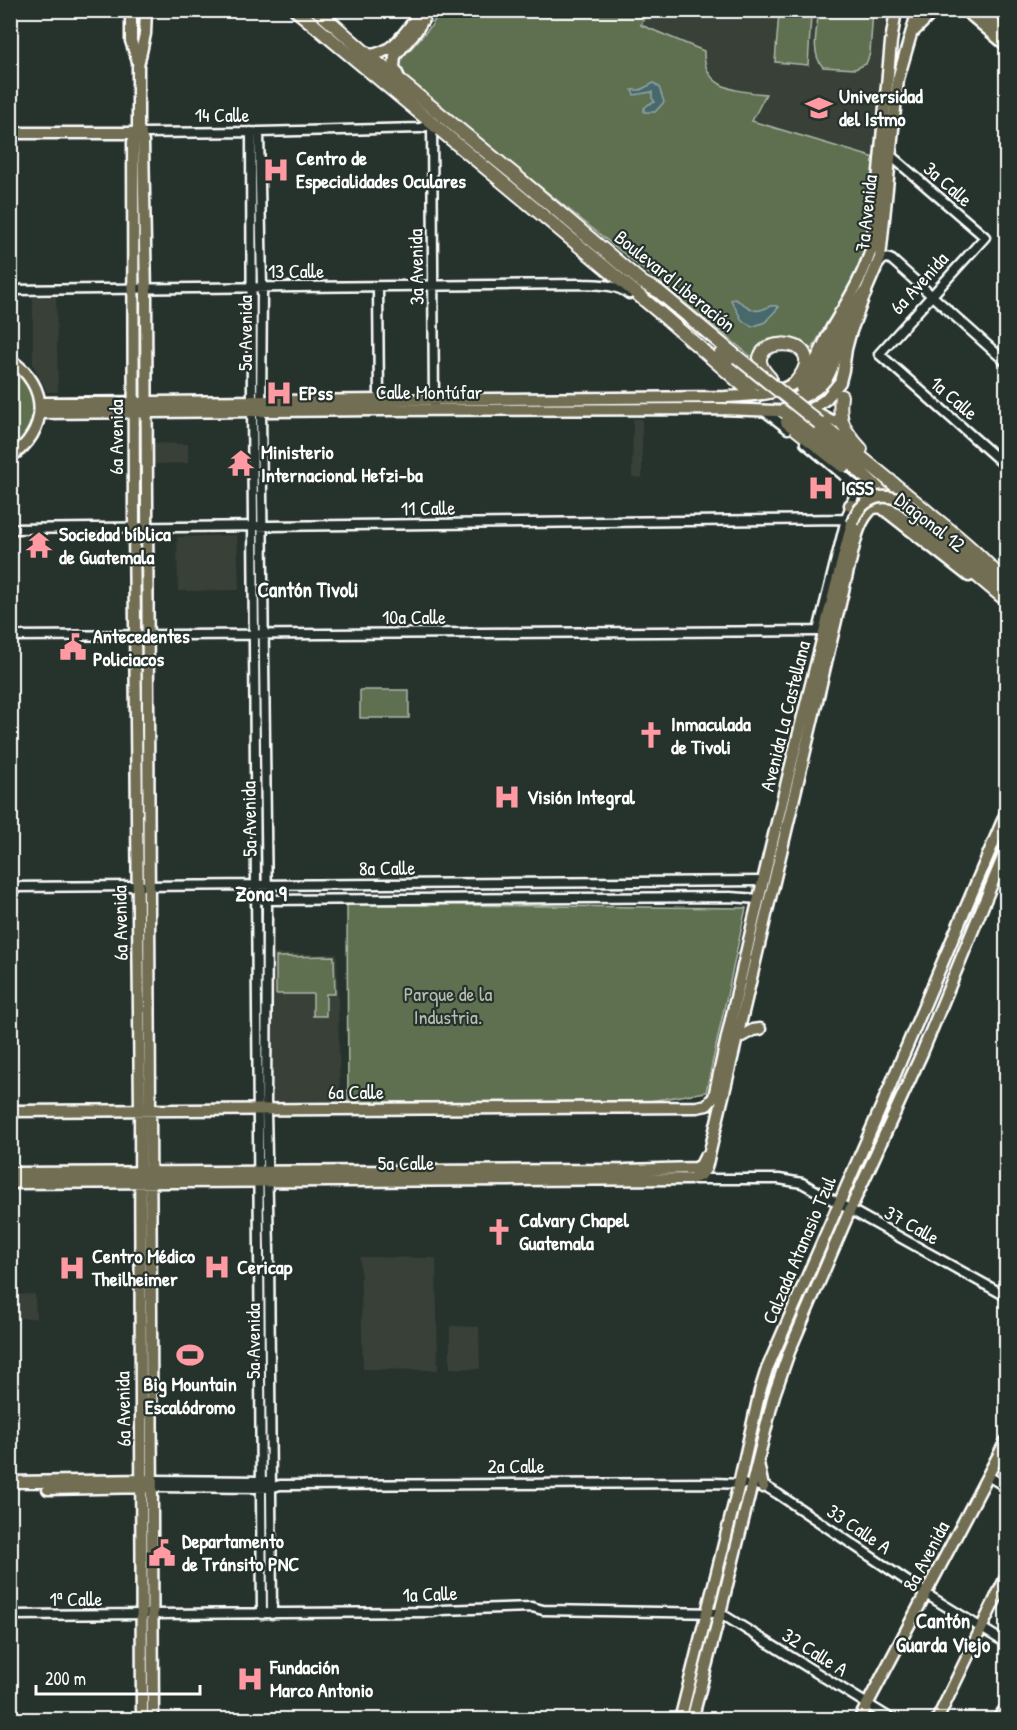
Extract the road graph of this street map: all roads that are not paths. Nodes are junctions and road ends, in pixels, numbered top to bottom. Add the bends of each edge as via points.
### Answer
1 (296, 10) edge
2 (317, 10) edge
3 (421, 10) edge
4 (429, 10) edge
5 (898, 10) edge
6 (937, 10) edge
7 (965, 10) edge
8 (979, 10) edge
9 (139, 11) edge
10 (920, 11) edge
11 (1006, 34) edge
12 (910, 36) junction
13 (891, 42) junction
14 (1006, 45) edge
15 (906, 49) junction
16 (368, 55) junction
17 (400, 80) junction
18 (432, 124) junction
19 (136, 130) junction
20 (255, 132) junction
21 (10, 134) edge
22 (890, 155) junction
23 (985, 237) joint
24 (879, 265) junction
25 (606, 268) junction
26 (643, 283) junction
27 (582, 284) junction
28 (433, 286) junction
29 (378, 287) junction
30 (140, 288) junction
31 (251, 288) junction
32 (262, 288) junction
33 (10, 290) edge
34 (865, 293) junction
35 (931, 296) junction
36 (646, 301) junction
37 (841, 313) joint
38 (879, 354) joint
39 (10, 360) edge
40 (1006, 362) edge
41 (768, 383) junction
42 (798, 389) junction
43 (752, 392) tunnel mouth
44 (841, 396) dead end
45 (380, 400) junction
46 (434, 405) junction
47 (257, 406) junction
48 (140, 407) junction
49 (40, 408) junction
50 (813, 408) junction
51 (762, 409) junction
52 (785, 417) junction
53 (842, 423) junction
54 (821, 424) junction
55 (10, 457) edge
56 (1006, 466) edge
57 (881, 472) junction
58 (862, 487) junction
59 (850, 505) junction
60 (887, 508) junction
61 (849, 521) junction
62 (258, 526) junction
63 (140, 528) junction
64 (10, 529) edge
65 (1002, 587) edge
66 (1006, 600) edge
67 (818, 631) junction
68 (254, 634) junction
69 (264, 634) junction
70 (141, 635) junction
71 (10, 636) edge
72 (815, 665) junction
73 (806, 748) junction
74 (255, 749) junction
75 (265, 749) junction
76 (792, 760) junction
77 (1006, 813) edge
78 (1006, 850) edge
79 (1006, 869) edge
80 (763, 881) junction
81 (994, 881) junction
82 (256, 885) junction
83 (267, 885) junction
84 (10, 887) edge
85 (142, 887) junction
86 (759, 899) junction
87 (256, 900) junction
88 (267, 900) junction
89 (766, 916) junction
90 (730, 1020) junction
91 (741, 1023) junction
92 (760, 1029) dead end
93 (738, 1038) junction
94 (702, 1106) joint
95 (262, 1109) junction
96 (145, 1110) junction
97 (10, 1111) edge
98 (710, 1146) junction
99 (10, 1173) edge
100 (263, 1177) junction
101 (145, 1178) junction
102 (690, 1179) junction
103 (10, 1183) edge
104 (802, 1183) joint
105 (839, 1203) junction
106 (850, 1209) junction
107 (1006, 1296) edge
108 (260, 1407) junction
109 (270, 1407) junction
110 (1006, 1441) edge
111 (988, 1476) junction
112 (10, 1482) edge
113 (147, 1483) junction
114 (739, 1484) junction
115 (260, 1485) junction
116 (270, 1485) junction
117 (757, 1486) junction
118 (1006, 1487) edge
119 (10, 1489) edge
120 (1006, 1577) edge
121 (926, 1594) junction
122 (707, 1613) junction
123 (720, 1613) junction
124 (262, 1614) junction
125 (272, 1614) junction
126 (10, 1615) edge
127 (147, 1615) junction
128 (981, 1629) junction
129 (1006, 1643) edge
130 (867, 1703) junction
131 (1006, 1706) edge
132 (142, 1719) edge
133 (153, 1719) edge
134 (680, 1719) edge
135 (692, 1719) edge
136 (859, 1719) edge
137 (894, 1719) edge
138 (937, 1719) edge
139 (996, 1719) edge

1 - 18 highway, Boulevard Liberación
2 - 16 highway, Boulevard Liberación
3 - 16 main road via 389,50
4 - 17 main road via 395,56 394,67
5 - 10 main road via 905,14
5 - 13 main road, 7a Avenida
6 - 12 main road
7 - 14 main road
8 - 11 main road
9 - 19 main road, 6a Avenida via 145,34 138,66
10 - 12 main road, 7a Avenida
12 - 15 main road, 7a Avenida
13 - 15 main road via 904,36
13 - 37 main road, 7a Avenida via 872,246
15 - 22 main road, 7a Avenida via 897,86
16 - 17 highway, Boulevard Liberación
17 - 26 highway, Boulevard Liberación
18 - 20 street, 14 Calle via 420,128
18 - 25 highway, Boulevard Liberación
18 - 28 street, 3a Avenida
19 - 20 street, 14 Calle
19 - 21 main road, 14 Calle
19 - 30 main road, 6a Avenida via 143,142
20 - 31 street, 5a Avenida
20 - 32 street, 5a Avenida
22 - 23 street, 3a Calle
22 - 24 main road, 7a Avenida
23 - 35 street, 6a Avenida
24 - 34 main road, 7a Avenida
24 - 35 street via 883,259 892,260
25 - 27 street, 13 Calle via 604,278
25 - 36 highway, Boulevard Liberación
26 - 41 highway via 723,358
26 - 54 highway, Boulevard Liberación, bridge via 658,291
27 - 28 street, 13 Calle
27 - 36 street, 13 Calle via 621,288 633,298
28 - 29 street, 13 Calle
28 - 46 street, 3a Avenida
29 - 32 street, 13 Calle
29 - 45 street
30 - 31 street, 13 Calle
30 - 33 street, 13 Calle
30 - 48 main road, 6a Avenida
31 - 32 street, 13 Calle
31 - 47 street, 5a Avenida
32 - 47 street, 5a Avenida
34 - 42 highway via 843,329 825,381 818,388
34 - 50 main road, 7a Avenida via 846,349 840,382
35 - 38 street, 6a Avenida
35 - 40 street
36 - 43 highway, Boulevard Liberación
37 - 42 highway via 823,368 812,382
38 - 56 street, 1a Calle
39 - 49 main road via 30,376
41 - 42 highway via 762,369 763,354 771,346 787,344 799,349 806,360
41 - 54 highway, bridge
42 - 46 main road, Calle Montúfar via 735,397
44 - 53 highway
45 - 46 main road, Calle Montúfar
45 - 47 main road, Calle Montúfar
46 - 47 main road, Calle Montúfar
46 - 51 main road, Calle Montúfar
47 - 48 main road, Calle Montúfar
47 - 62 street, 5a Avenida
48 - 49 main road, Calle Montúfar
48 - 63 main road, 6a Avenida
49 - 55 main road via 34,434 25,447
50 - 52 main road, Calle Montúfar
50 - 53 main road
51 - 52 main road, Calle Montúfar
51 - 58 street, Diagonal 12
52 - 58 highway
52 - 60 highway, Boulevard Liberación via 799,420 824,440
53 - 57 highway
54 - 57 highway, Boulevard Liberación
57 - 65 highway, Boulevard Liberación via 974,550 994,570
58 - 59 street, Avenida La Castellana
58 - 60 street, Diagonal 12
59 - 60 main road
59 - 61 street, Avenida La Castellana
60 - 65 highway, Boulevard Liberación
60 - 65 main road, Diagonal 12 via 983,586
60 - 73 main road, Avenida La Castellana via 867,514 859,528
61 - 62 street, 11 Calle
61 - 65 main road, Avenida La Castellana, bridge via 859,507 874,499 898,499
61 - 67 street, Avenida La Castellana
61 - 72 main road, Avenida La Castellana
62 - 63 street, 11 Calle
62 - 68 street, 5a Avenida
62 - 69 street, 5a Avenida
63 - 64 street, 11 Calle
63 - 70 main road, 6a Avenida
65 - 66 highway, Boulevard Liberación
67 - 69 street, 10a Calle
67 - 72 main road
68 - 69 street, 10a Calle
68 - 70 street, 10a Calle
68 - 74 street, 5a Avenida
69 - 75 street, 5a Avenida
70 - 71 street, 10a Calle
70 - 85 main road, 6a Avenida
72 - 76 main road, Avenida La Castellana
73 - 76 main road
73 - 89 main road, Avenida La Castellana
74 - 75 street
74 - 82 street, 5a Avenida
75 - 83 street, 5a Avenida
76 - 80 main road, Avenida La Castellana
77 - 105 main road, Calzada Atanasio Tzul
78 - 81 main road, Calzada Atanasio Tzul
79 - 81 main road
80 - 83 street, 8a Calle
80 - 86 main road, Avenida La Castellana
80 - 89 main road via 768,892
81 - 106 main road, Calzada Atanasio Tzul via 922,1053
82 - 83 street, 8a Calle
82 - 85 street, 8a Calle
82 - 87 street, 5a Avenida
83 - 88 street, 5a Avenida
84 - 85 street, 8a Calle
85 - 96 main road, 6a Avenida
86 - 88 street, 8a Calle
86 - 89 main road
86 - 90 main road, Avenida La Castellana
87 - 88 street, 8a Calle
87 - 95 street, 5a Avenida
88 - 95 street, 5a Avenida
89 - 91 main road, Avenida La Castellana
90 - 91 main road via 734,1025
90 - 94 main road, Avenida La Castellana via 714,1097
91 - 93 main road, Avenida La Castellana
92 - 93 main road
93 - 98 main road, Avenida La Castellana
94 - 95 main road, 6a Calle
95 - 96 main road, 6a Calle
95 - 100 street, 5a Avenida
96 - 97 main road, 6a Calle
96 - 101 main road, 6a Avenida
98 - 100 main road, 5a Calle via 696,1168
98 - 102 main road, Avenida La Castellana via 705,1171
99 - 101 main road, 5a Calle
100 - 101 main road, 5a Calle
100 - 102 main road, 5a Calle
100 - 108 street, 5a Avenida
100 - 109 street, 5a Avenida
101 - 103 main road, 5a Calle
101 - 113 main road, 6a Avenida
102 - 104 street, 5a Calle via 779,1179
104 - 105 street, 37 Calle
105 - 106 street, 37 Calle
105 - 114 main road, Calzada Atanasio Tzul via 767,1369
106 - 107 street, 37 Calle
106 - 117 main road, Calzada Atanasio Tzul via 774,1395 757,1458
108 - 109 street
108 - 115 street, 5a Avenida
109 - 116 street, 5a Avenida
110 - 111 main road, 8a Avenida
111 - 118 street
111 - 121 main road, 8a Avenida
112 - 113 main road, 2a Calle
113 - 115 street, 2a Calle
113 - 119 main road, 2a Calle
113 - 127 main road, 6a Avenida
114 - 116 street, 2a Calle
114 - 117 street, 2a Calle
114 - 122 main road, Calzada Atanasio Tzul
115 - 116 street, 2a Calle
115 - 124 street, 5a Avenida
116 - 125 street, 5a Avenida
117 - 121 street, 33 Calle A via 778,1494
117 - 123 main road, Calzada Atanasio Tzul
120 - 128 main road
121 - 128 street, 33 Calle A
121 - 130 main road, 8a Avenida
122 - 123 street, 1a Calle
122 - 125 street, 1a Calle via 532,1607
122 - 134 main road, Calzada Atanasio Tzul
123 - 130 street, 32 Calle A
123 - 135 main road, Calzada Atanasio Tzul
124 - 125 street, 1a Calle
124 - 127 street, 1a Calle
126 - 127 street, 1ª Calle
127 - 132 main road, 6a Avenida
127 - 133 main road, 6a Avenida
128 - 129 street, 33 Calle A
128 - 138 main road
130 - 136 main road, 8a Avenida
130 - 137 street, 32 Calle A
131 - 139 street

